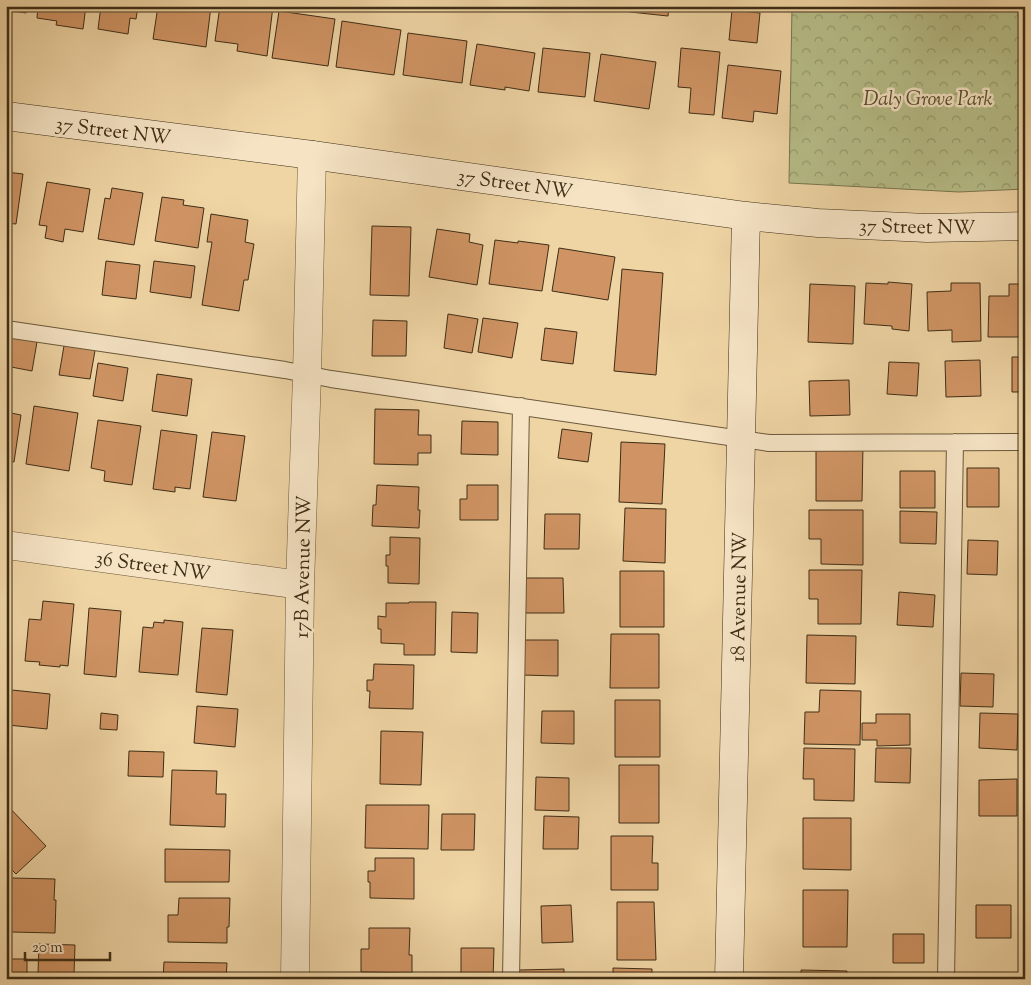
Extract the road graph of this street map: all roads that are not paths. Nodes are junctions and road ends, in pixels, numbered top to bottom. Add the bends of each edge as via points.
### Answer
1 (6, 116) edge
2 (312, 155) junction
3 (746, 216) junction
4 (1025, 226) edge
5 (6, 328) edge
6 (307, 375) junction
7 (521, 406) junction
8 (741, 438) junction
9 (955, 442) junction
10 (1025, 442) edge
11 (6, 545) edge
12 (300, 585) junction
13 (295, 979) edge
14 (511, 979) edge
15 (730, 979) edge
16 (946, 979) edge

1 - 2 street, 37 Street NW
2 - 3 street, 37 Street NW
2 - 6 street, 17B Avenue NW
3 - 4 street, 37 Street NW via 918,228
3 - 8 street, 18 Avenue NW
5 - 6 lane
6 - 7 lane
6 - 12 street, 17B Avenue NW
7 - 8 lane
7 - 14 lane
8 - 9 lane via 768,443
8 - 15 street, 18 Avenue NW
9 - 10 lane
9 - 16 lane
11 - 12 street, 36 Street NW
12 - 13 street, 17B Avenue NW

